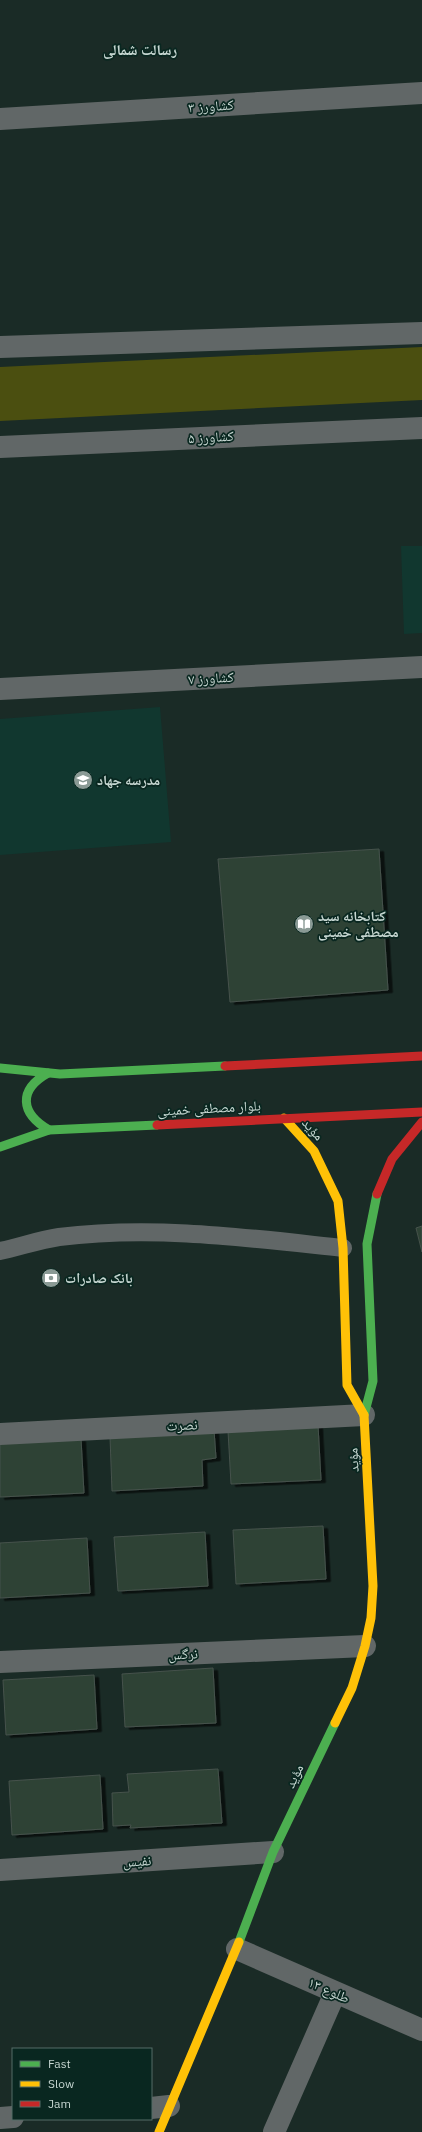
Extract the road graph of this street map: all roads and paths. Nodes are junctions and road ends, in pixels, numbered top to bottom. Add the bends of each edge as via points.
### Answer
1 (422, 93) edge
2 (0, 119) edge
3 (422, 333) edge
4 (0, 347) edge
5 (422, 428) edge
6 (0, 447) edge
7 (422, 667) edge
8 (0, 689) edge
9 (422, 1056) edge
10 (0, 1068) edge
11 (48, 1073) junction
12 (422, 1112) edge
13 (284, 1118) junction
14 (422, 1122) edge
15 (49, 1130) junction
16 (0, 1147) edge
17 (343, 1248) junction
18 (0, 1251) edge
19 (364, 1416) junction
20 (0, 1434) edge
21 (365, 1646) junction
22 (0, 1662) edge
23 (273, 1852) junction
24 (0, 1870) edge
25 (237, 1948) junction
26 (335, 1993) junction
27 (422, 2030) edge
28 (160, 2107) edge
29 (12, 2117) edge
30 (0, 2118) edge
31 (159, 2132) edge
32 (274, 2132) edge

1 - 2 street, کشاورز ۳
3 - 4 street
5 - 6 street, کشاورز ۵
7 - 8 street, کشاورز ۷
9 - 11 street
10 - 11 street
11 - 15 street via 38,1077 26,1096 30,1118 38,1126
12 - 13 street, بلوار مصطفی خمینی
13 - 15 street, بلوار مصطفی خمینی
13 - 17 street, مؤید via 314,1151 338,1201
14 - 19 street, مؤید via 392,1159 377,1192 367,1244 373,1382
15 - 16 street, بلوار مصطفی خمینی
17 - 18 lane via 154,1232 58,1238
17 - 19 street, مؤید via 347,1385
19 - 20 street, نصرت
19 - 21 street, مؤید via 373,1586 371,1618
21 - 22 street, نرگس
21 - 23 street, مؤید via 352,1688
23 - 24 street, نفیس
23 - 25 street, مؤید
25 - 26 street, طلوع ۱۳
25 - 28 street, مؤید
26 - 27 street, طلوع ۱۳
26 - 32 street
28 - 31 street, مؤید
29 - 30 street

